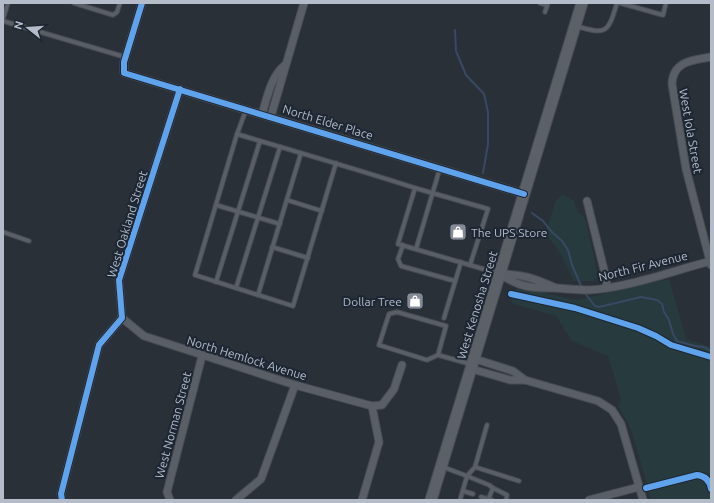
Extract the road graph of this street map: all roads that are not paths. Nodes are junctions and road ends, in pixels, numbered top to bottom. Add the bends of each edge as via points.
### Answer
1 (8, 3) edge
2 (74, 3) edge
3 (120, 3) edge
4 (142, 3) edge
5 (304, 3) edge
6 (540, 3) edge
7 (582, 3) edge
8 (619, 3) edge
9 (666, 3) edge
10 (547, 4) edge
11 (545, 12) dead end
12 (3, 20) edge
13 (575, 26) junction
14 (125, 57) junction
15 (711, 57) edge
16 (285, 65) junction
17 (180, 88) junction
18 (268, 94) junction
19 (276, 96) junction
20 (246, 109) junction
21 (262, 114) junction
22 (270, 116) junction
23 (237, 134) junction
24 (260, 141) junction
25 (280, 147) junction
26 (301, 153) junction
27 (336, 164) junction
28 (440, 168) junction
29 (415, 188) junction
30 (433, 193) junction
31 (524, 194) junction
32 (287, 200) junction
33 (586, 201) dead end
34 (216, 205) junction
35 (238, 211) junction
36 (322, 211) junction
37 (258, 217) junction
38 (280, 224) junction
39 (3, 232) edge
40 (29, 241) dead end
41 (403, 245) junction
42 (272, 248) junction
43 (416, 249) junction
44 (308, 258) junction
45 (461, 262) junction
46 (711, 262) edge
47 (470, 265) junction
48 (500, 274) junction
49 (455, 281) junction
50 (216, 282) junction
51 (236, 288) junction
52 (607, 288) junction
53 (258, 295) junction
54 (122, 318) junction
55 (444, 318) dead end
56 (438, 355) junction
57 (202, 356) junction
58 (402, 365) dead end
59 (473, 365) junction
60 (504, 368) junction
61 (502, 378) junction
62 (525, 380) junction
63 (295, 385) junction
64 (372, 406) junction
65 (487, 425) dead end
66 (441, 467) junction
67 (475, 467) junction
68 (467, 476) junction
69 (519, 481) dead end
70 (639, 487) junction
71 (493, 488) junction
72 (463, 491) junction
73 (473, 494) dead end
74 (481, 497) dead end
75 (62, 500) edge
76 (170, 500) edge
77 (236, 500) edge
78 (362, 500) edge
79 (431, 500) edge
80 (460, 500) edge
81 (490, 500) edge
82 (506, 500) edge
83 (589, 500) edge
84 (643, 500) edge

1 - 12 lane
2 - 3 lane via 113,15
4 - 14 street
5 - 16 street
6 - 10 lane
7 - 13 main road, West Kenosha Street
8 - 9 lane via 663,15
8 - 13 lane via 612,21 604,30 592,31
10 - 11 lane
12 - 14 lane
13 - 31 main road, West Kenosha Street
14 - 17 street, North Elder Place via 124,73
15 - 46 street, West Iola Street via 680,65 674,71 672,84 684,162
16 - 18 street via 272,82
16 - 19 street
17 - 20 street, North Elder Place
17 - 54 street, West Oakland Street via 119,280
18 - 19 lane
18 - 21 street
19 - 22 street
20 - 21 street, North Elder Place
20 - 23 lane
21 - 22 street, North Elder Place
22 - 28 street, North Elder Place
23 - 24 lane
23 - 34 lane
24 - 25 lane
24 - 35 lane
25 - 26 lane
25 - 37 lane
26 - 27 lane
26 - 32 lane
27 - 29 lane
27 - 36 lane
28 - 30 lane
28 - 31 street, North Elder Place
29 - 30 lane
29 - 41 lane via 398,244
30 - 43 lane
30 - 47 lane via 488,209
31 - 48 main road, West Kenosha Street
32 - 36 lane
32 - 38 lane
33 - 52 street
34 - 35 lane
34 - 50 lane via 195,275
35 - 37 lane
35 - 50 lane
36 - 44 lane
37 - 38 lane
37 - 51 lane
38 - 42 lane
39 - 40 lane
41 - 43 lane
41 - 49 lane via 398,259 401,266
42 - 44 lane
42 - 53 lane
43 - 45 lane
44 - 53 lane via 293,306
45 - 47 lane
45 - 49 lane
46 - 52 street, North Fir Avenue
47 - 48 lane
48 - 52 street, North Fir Avenue via 514,282 534,288
48 - 59 main road, West Kenosha Street
49 - 55 lane
50 - 51 lane
51 - 53 lane
54 - 57 street, North Hemlock Avenue via 144,336
54 - 75 street via 99,345 61,494
56 - 56 lane via 446,326 397,312 389,314 378,345 427,360
56 - 59 lane
57 - 63 street, North Hemlock Avenue
57 - 76 street, West Norman Street via 167,492
58 - 64 street via 394,389 382,405
59 - 60 street
59 - 61 street
59 - 66 main road, West Kenosha Street
60 - 61 lane
60 - 62 street
61 - 62 street
62 - 70 street via 591,399 612,410 625,435
63 - 64 street, North Hemlock Avenue
63 - 77 street via 261,479
64 - 78 street via 379,442
65 - 67 lane
66 - 68 lane
66 - 79 main road, West Kenosha Street
67 - 68 lane
67 - 69 lane
68 - 71 lane
68 - 72 lane
70 - 83 street
70 - 84 street
71 - 81 lane
71 - 82 lane via 507,495
72 - 73 lane
72 - 80 lane
74 - 81 lane

